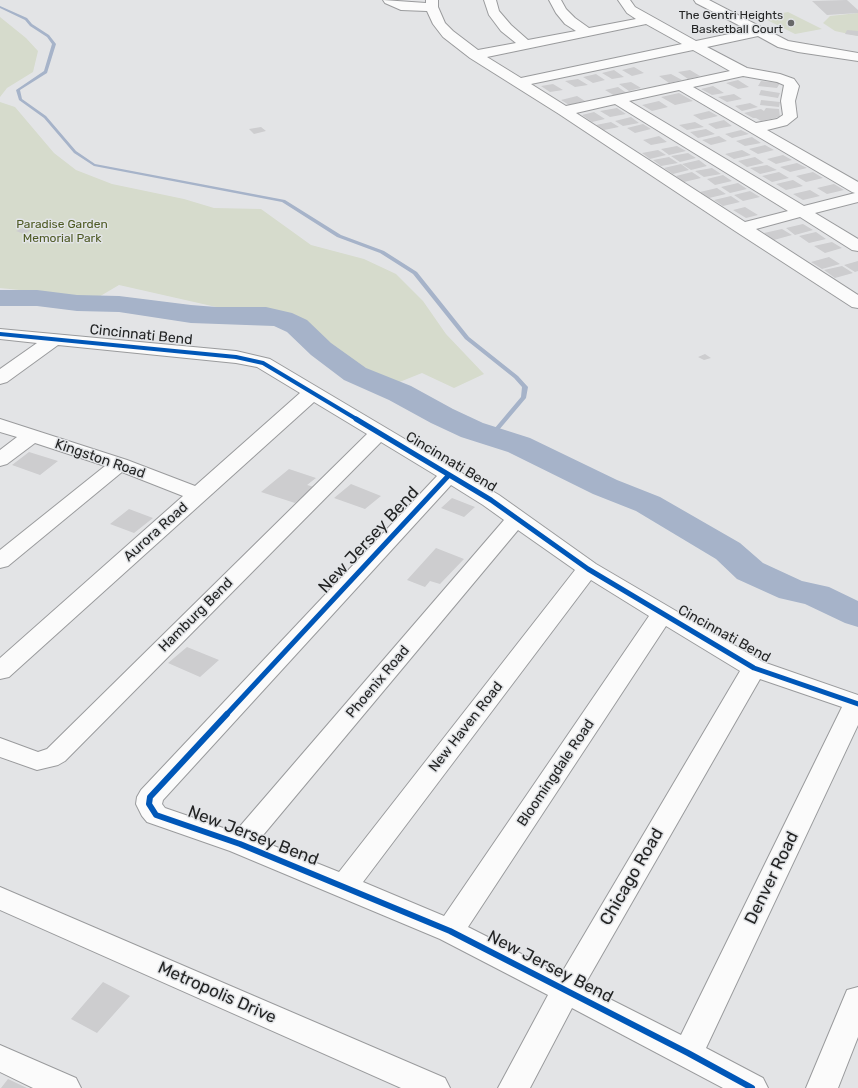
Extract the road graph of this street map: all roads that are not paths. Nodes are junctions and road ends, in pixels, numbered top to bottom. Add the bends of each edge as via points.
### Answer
1 (389, 0) edge
2 (490, 0) edge
3 (555, 0) edge
4 (624, 0) edge
5 (700, 0) edge
6 (432, 4) edge
7 (648, 20) junction
8 (759, 32) junction
9 (588, 33) junction
10 (526, 45) junction
11 (695, 46) junction
12 (475, 55) junction
13 (858, 57) edge
14 (743, 72) junction
15 (520, 82) junction
16 (680, 85) junction
17 (616, 99) junction
18 (564, 111) junction
19 (755, 128) junction
20 (858, 189) edge
21 (858, 197) edge
22 (802, 212) junction
23 (742, 228) junction
24 (858, 246) edge
25 (858, 303) edge
26 (0, 334) edge
27 (55, 339) junction
28 (0, 378) edge
29 (312, 393) junction
30 (0, 425) edge
31 (379, 433) junction
32 (32, 436) junction
33 (0, 460) edge
34 (120, 464) junction
35 (449, 475) junction
36 (198, 494) junction
37 (516, 520) junction
38 (0, 561) edge
39 (588, 568) junction
40 (662, 614) junction
41 (754, 668) junction
42 (0, 671) edge
43 (857, 704) edge
44 (0, 747) edge
45 (240, 844) junction
46 (344, 886) junction
47 (0, 898) edge
48 (450, 931) junction
49 (566, 991) junction
50 (858, 999) edge
51 (688, 1053) junction
52 (0, 1058) edge
53 (65, 1088) edge
54 (434, 1088) edge
55 (514, 1088) edge
56 (752, 1088) edge
57 (822, 1088) edge

1 - 6 street via 401,6
2 - 10 street via 493,12 506,28
3 - 9 street via 570,21
4 - 7 street via 631,10
5 - 8 street
6 - 12 street via 439,24
7 - 9 street
7 - 11 street
8 - 11 street
8 - 13 street via 798,48
9 - 10 street
10 - 12 street
11 - 14 street
11 - 15 street
12 - 15 street
14 - 16 street
14 - 19 street via 780,78 792,86 788,101 790,116 782,122
15 - 18 street
16 - 17 street
16 - 19 street
17 - 18 street
17 - 22 street
18 - 23 street
19 - 20 street
21 - 22 street
22 - 23 street
22 - 24 street
23 - 25 street
26 - 27 street, Cincinnati Bend
27 - 28 street
27 - 29 street, Cincinnati Bend via 251,359 264,363
29 - 31 street, Cincinnati Bend
29 - 36 street, Aurora Road
30 - 32 street, Kingston Road
31 - 35 street, Cincinnati Bend
31 - 44 street, Hamburg Bend via 56,755 37,761
32 - 33 street
32 - 34 street, Kingston Road
34 - 36 street, Kingston Road
34 - 38 street
35 - 37 street, Cincinnati Bend via 490,500
35 - 45 street, New Jersey Bend via 150,797 149,804 156,815
36 - 42 street, Aurora Road
37 - 39 street, Cincinnati Bend
37 - 45 street, Phoenix Road
39 - 40 street, Cincinnati Bend
39 - 46 street, New Haven Road
40 - 41 street, Cincinnati Bend
40 - 48 street, Bloomingdale Road
41 - 43 street, Cincinnati Bend
41 - 49 street, Chicago Road
43 - 51 street, Denver Road
45 - 46 street, New Jersey Bend
46 - 48 street, New Jersey Bend
47 - 54 street, Metropolis Drive
48 - 49 street, New Jersey Bend
49 - 51 street, New Jersey Bend
49 - 55 street, Chicago Road
50 - 57 street
51 - 56 street, New Jersey Bend
52 - 53 street

